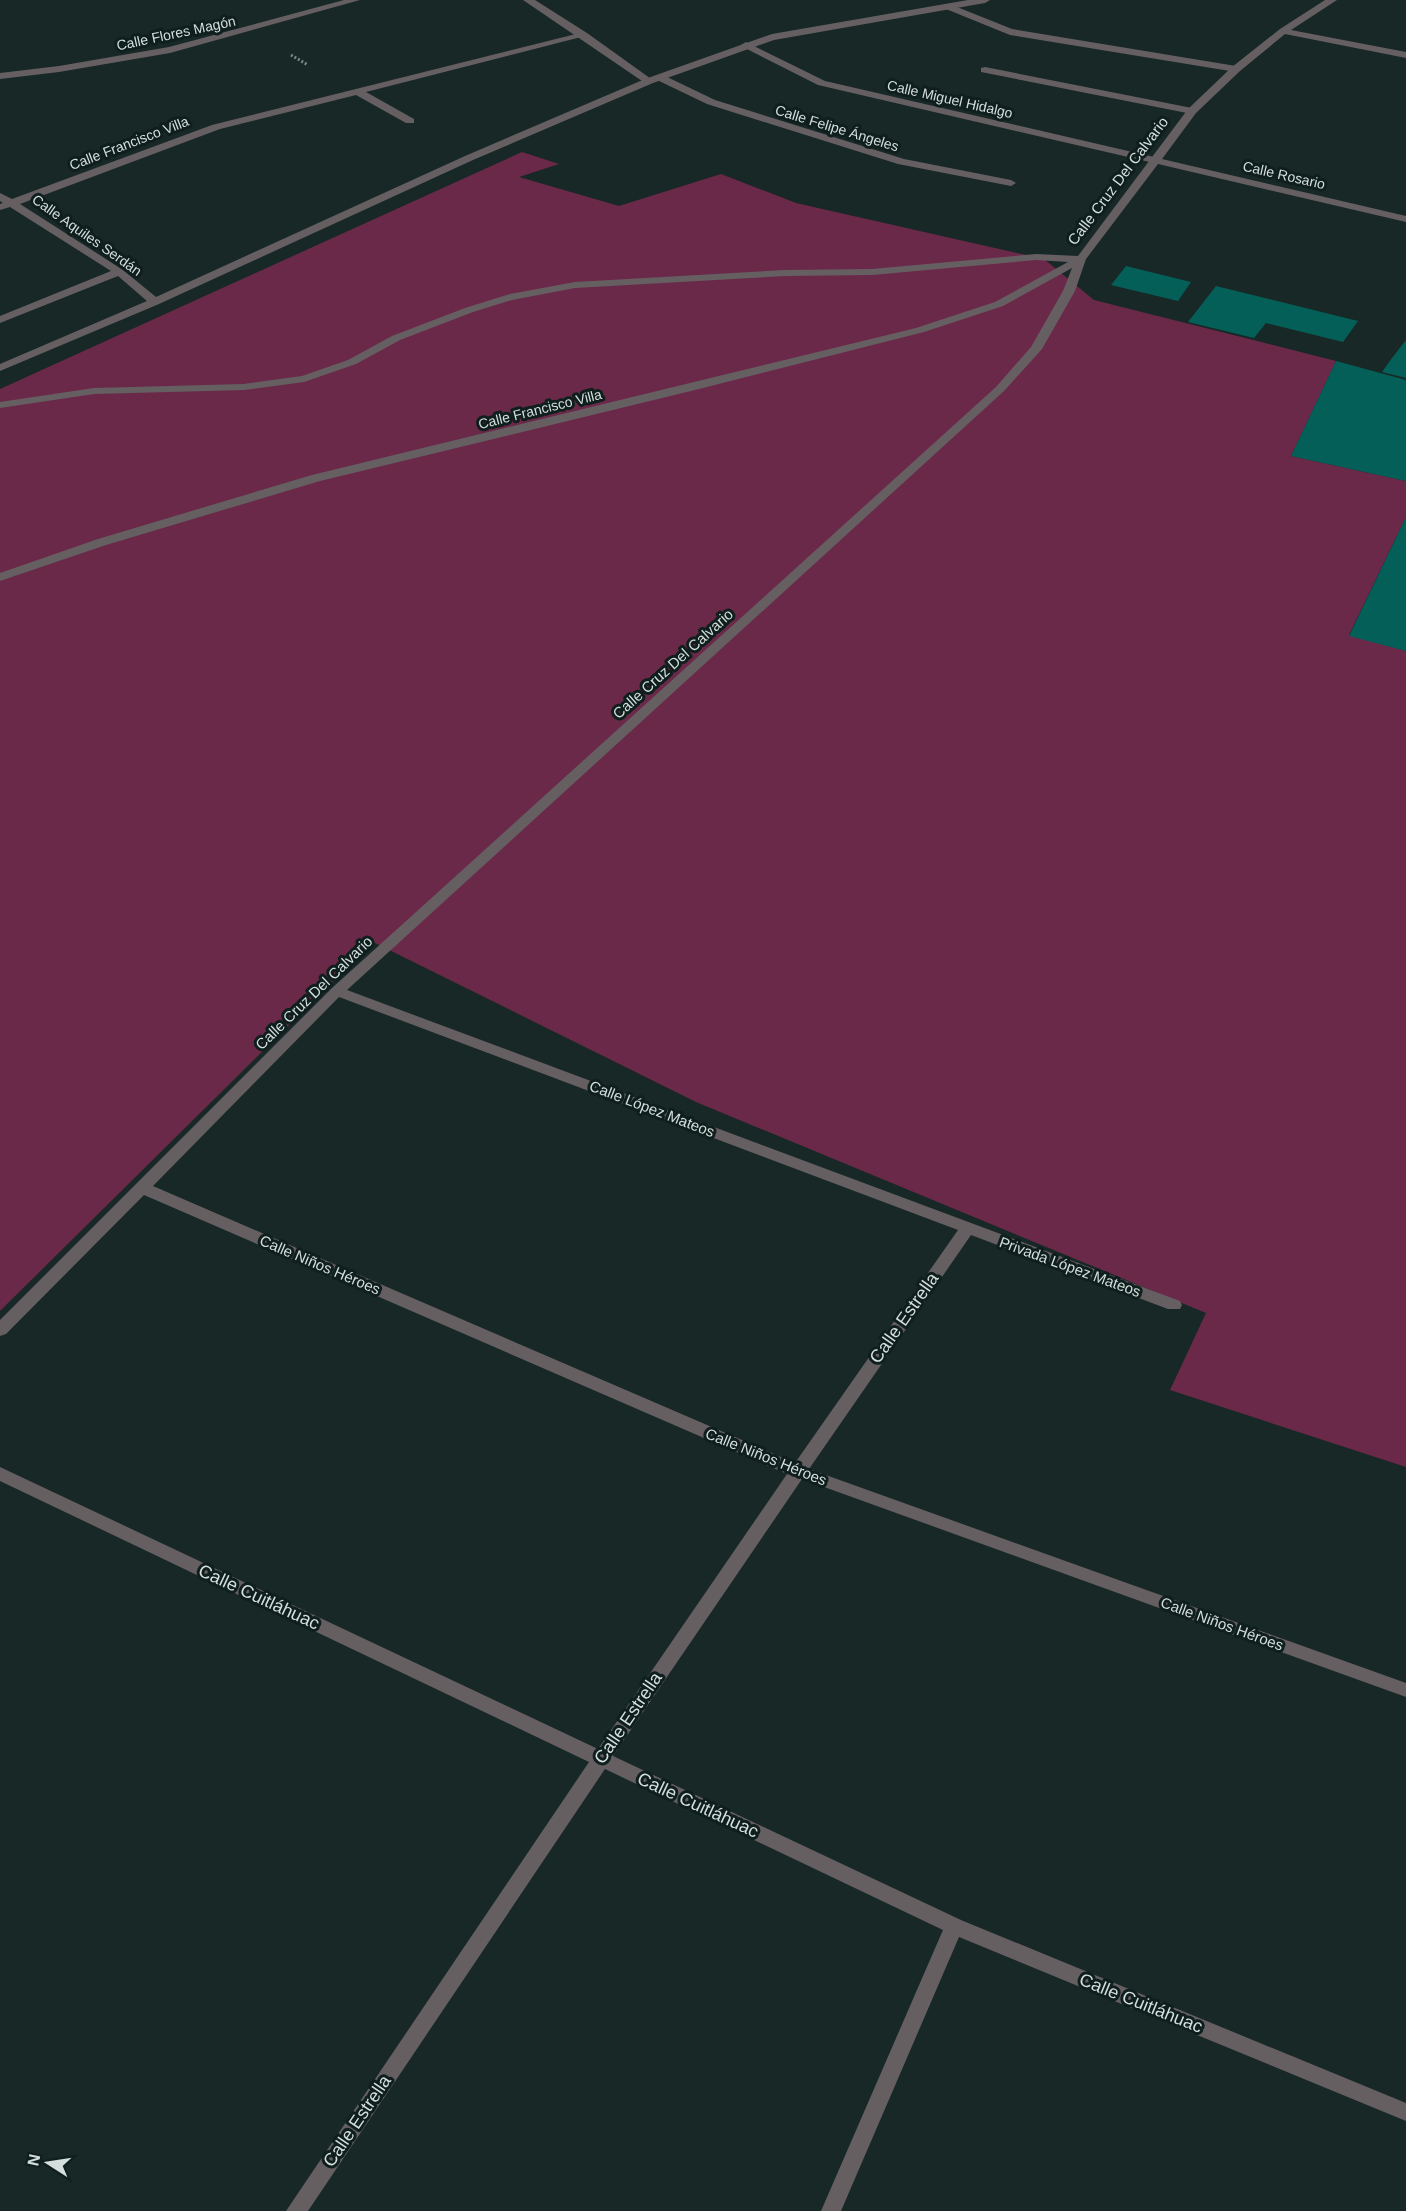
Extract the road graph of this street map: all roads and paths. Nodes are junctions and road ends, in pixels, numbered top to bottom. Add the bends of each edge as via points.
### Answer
1 (355, 0) edge
2 (528, 0) edge
3 (985, 0) edge
4 (1332, 0) edge
5 (949, 7) junction
6 (1283, 31) junction
7 (584, 35) junction
8 (746, 45) junction
9 (1406, 55) edge
10 (1236, 69) junction
11 (985, 70) dead end
12 (0, 76) edge
13 (661, 78) junction
14 (649, 81) junction
15 (360, 93) junction
16 (1192, 111) junction
17 (410, 121) dead end
18 (1154, 160) junction
19 (1011, 183) dead end
20 (0, 196) edge
21 (14, 202) junction
22 (0, 207) edge
23 (1406, 219) edge
24 (1081, 259) junction
25 (119, 272) junction
26 (155, 302) junction
27 (0, 320) edge
28 (0, 368) edge
29 (0, 405) edge
30 (0, 577) edge
31 (338, 991) junction
32 (141, 1187) junction
33 (967, 1229) junction
34 (1174, 1305) dead end
35 (0, 1330) edge
36 (797, 1471) junction
37 (0, 1474) edge
38 (1406, 1690) edge
39 (600, 1759) junction
40 (954, 1926) junction
41 (1406, 2112) edge
42 (296, 2211) edge
43 (831, 2211) edge

1 - 12 street, Calle Flores Magón via 170,50
2 - 7 street
3 - 5 street
4 - 6 street, Calle Cruz Del Calvario
5 - 8 street via 807,30
5 - 10 street via 1010,32
6 - 9 street
6 - 10 street, Calle Cruz Del Calvario
7 - 14 street
7 - 15 street, Calle Francisco Villa
8 - 13 street
8 - 18 street, Calle Miguel Hidalgo via 822,83
10 - 16 street, Calle Cruz Del Calvario
11 - 16 street
13 - 14 street
13 - 19 street, Calle Felipe Ángeles via 711,102 902,162
14 - 26 street via 468,158
15 - 17 street
15 - 21 street, Calle Francisco Villa via 168,142
16 - 18 street, Calle Cruz Del Calvario
18 - 23 street, Calle Rosario
18 - 24 street, Calle Cruz Del Calvario
20 - 21 street, Calle Aquiles Serdán
21 - 22 street, Calle Francisco Villa
21 - 25 street, Calle Aquiles Serdán
24 - 29 street via 1036,257 872,272 575,285 510,297 469,310 304,379 244,387 94,391
24 - 30 street, Calle Francisco Villa via 999,304 920,330 316,478
24 - 31 street, Calle Cruz Del Calvario via 1069,291 1036,349 1000,389
25 - 26 street, Calle Aquiles Serdán
25 - 27 street
26 - 28 street
31 - 32 street, Calle Cruz Del Calvario
31 - 33 street, Calle López Mateos
32 - 35 street, Calle Cruz Del Calvario
32 - 36 street, Calle Niños Héroes
33 - 34 street, Privada López Mateos
33 - 36 street, Calle Estrella
36 - 38 street, Calle Niños Héroes
36 - 39 street, Calle Estrella
37 - 39 street, Calle Cuitláhuac
39 - 40 street, Calle Cuitláhuac
39 - 42 street, Calle Estrella
40 - 41 street, Calle Cuitláhuac
40 - 43 street

